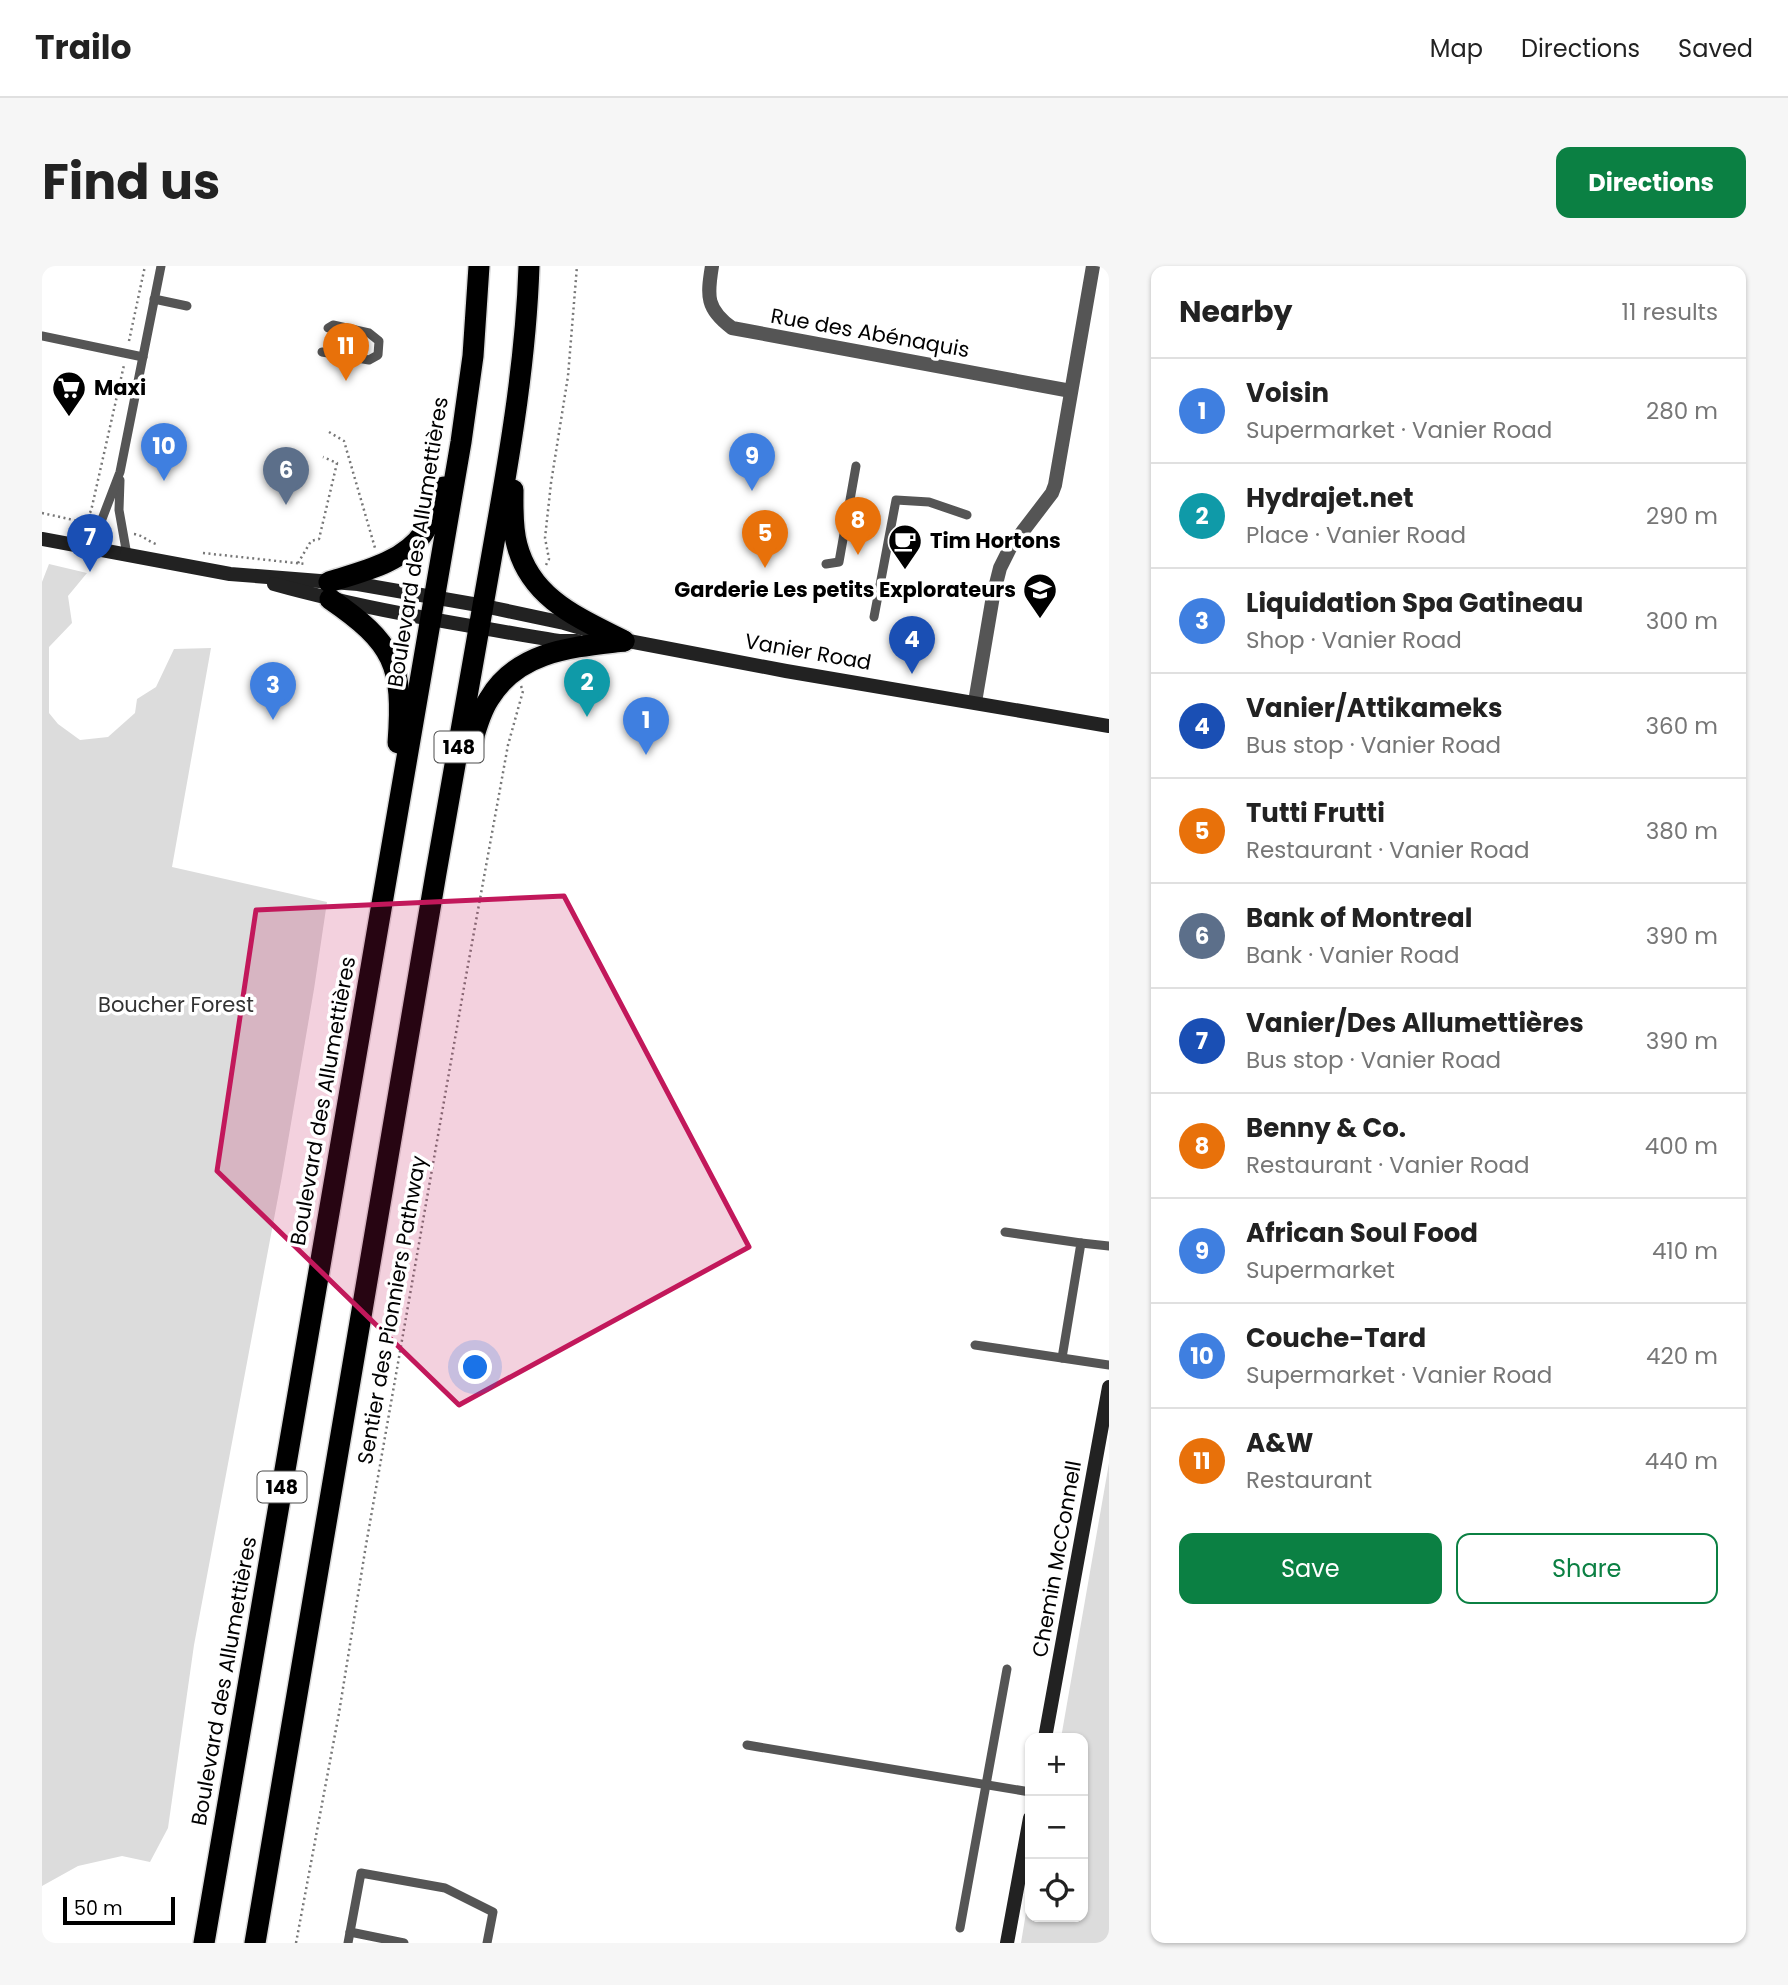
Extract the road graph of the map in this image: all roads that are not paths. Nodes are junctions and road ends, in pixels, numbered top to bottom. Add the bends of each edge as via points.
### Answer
1 (161, 266) edge
2 (479, 266) edge
3 (529, 266) edge
4 (712, 266) edge
5 (1093, 266) edge
6 (154, 299) junction
7 (187, 306) dead end
8 (328, 328) dead end
9 (42, 336) edge
10 (322, 352) dead end
11 (143, 357) junction
12 (1071, 391) junction
13 (512, 438) junction
14 (461, 442) junction
15 (856, 466) dead end
16 (120, 472) junction
17 (967, 514) dead end
18 (42, 539) edge
19 (82, 546) junction
20 (127, 555) junction
21 (826, 564) dead end
22 (329, 590) junction
23 (433, 609) junction
24 (482, 617) junction
25 (874, 617) dead end
26 (624, 641) junction
27 (975, 702) junction
28 (1109, 726) edge
29 (391, 853) junction
30 (437, 867) junction
31 (1005, 1232) dead end
32 (1081, 1243) junction
33 (1109, 1246) edge
34 (975, 1345) dead end
35 (1062, 1358) junction
36 (1109, 1365) edge
37 (1109, 1387) edge
38 (1007, 1669) dead end
39 (1046, 1733) edge
40 (747, 1745) dead end
41 (986, 1785) junction
42 (1025, 1791) edge
43 (1025, 1845) edge
44 (960, 1928) dead end
45 (350, 1932) junction
46 (204, 1943) edge
47 (255, 1943) edge
48 (348, 1943) edge
49 (404, 1943) edge
50 (487, 1943) edge
51 (1007, 1943) edge

1 - 6 lane
2 - 14 highway, Boulevard des Allumettières / 148
3 - 13 highway, 148
4 - 12 street, Rue des Abénaquis via 708,299 732,328
5 - 12 street
6 - 7 lane
6 - 11 lane
8 - 10 lane via 333,325 369,333 379,341 378,355 369,360
9 - 11 lane
11 - 16 lane
12 - 27 street via 1052,493 1000,568
13 - 24 highway, 148
13 - 26 highway via 514,530 521,559 544,592 565,611
14 - 22 highway via 429,524 414,544
14 - 23 highway, Boulevard des Allumettières / 148
15 - 21 lane via 839,562
16 - 19 lane via 99,527
16 - 20 lane via 119,510
17 - 25 lane via 929,502 896,500
18 - 19 main road, Vanier Road
19 - 20 main road, Vanier Road
20 - 22 main road, Vanier Road
22 - 23 main road, Vanier Road
22 - 23 main road, Vanier Road via 358,584
22 - 29 highway via 384,647 398,680 400,724
23 - 24 main road, Vanier Road
23 - 24 main road, Vanier Road
23 - 29 highway, Boulevard des Allumettières / 148
24 - 26 main road, Vanier Road via 564,623
24 - 26 main road, Vanier Road via 559,641
24 - 30 highway, 148
26 - 27 main road, Vanier Road
26 - 30 highway via 543,656 513,671 496,689 481,716
27 - 28 main road, Vanier Road
29 - 46 highway, Boulevard des Allumettières / 148
30 - 47 highway, 148
31 - 32 lane
32 - 33 lane
32 - 35 lane
34 - 35 lane
35 - 36 lane
37 - 39 main road, Chemin McConnell
38 - 41 lane
40 - 41 lane
41 - 42 lane
41 - 44 lane
43 - 51 main road
45 - 48 lane
45 - 49 lane
45 - 50 lane via 361,1873 445,1888 493,1912

